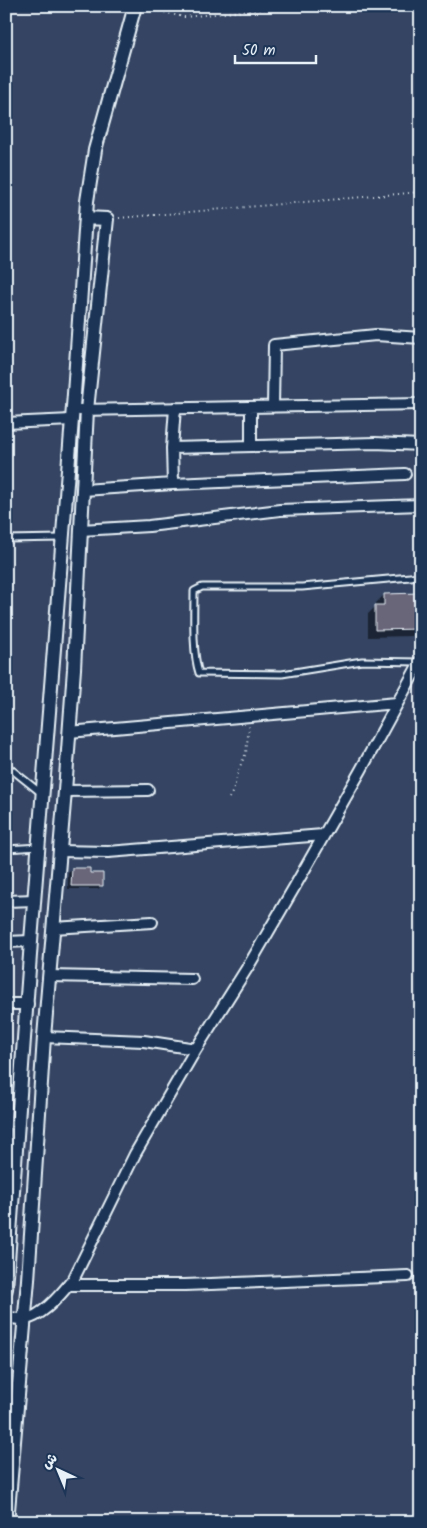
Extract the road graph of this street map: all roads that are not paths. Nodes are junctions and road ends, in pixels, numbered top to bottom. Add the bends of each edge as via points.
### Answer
1 (137, 6) edge
2 (86, 218) junction
3 (421, 338) edge
4 (421, 404) edge
5 (251, 407) junction
6 (273, 407) junction
7 (175, 408) junction
8 (87, 410) junction
9 (72, 415) junction
10 (6, 423) edge
11 (421, 444) edge
12 (251, 446) junction
13 (172, 448) junction
14 (405, 474) dead end
15 (173, 484) junction
16 (83, 490) junction
17 (421, 505) edge
18 (81, 530) junction
19 (63, 538) junction
20 (6, 539) edge
21 (421, 576) edge
22 (57, 617) junction
23 (77, 618) junction
24 (420, 661) edge
25 (397, 703) junction
26 (69, 732) junction
27 (6, 765) edge
28 (148, 790) dead end
29 (66, 791) junction
30 (43, 795) junction
31 (323, 835) junction
32 (39, 847) junction
33 (6, 849) edge
34 (59, 851) junction
35 (35, 900) junction
36 (6, 901) edge
37 (152, 922) dead end
38 (53, 928) junction
39 (31, 941) junction
40 (6, 942) edge
41 (49, 976) junction
42 (192, 978) dead end
43 (6, 1004) edge
44 (28, 1004) junction
45 (44, 1037) junction
46 (196, 1049) junction
47 (408, 1276) dead end
48 (68, 1285) junction
49 (6, 1289) edge
50 (6, 1318) edge
51 (25, 1319) junction
52 (6, 1522) edge

1 - 2 street via 95,150
2 - 8 street via 107,219
2 - 9 street
3 - 6 street via 376,335 274,345
4 - 6 street
5 - 6 street
5 - 7 street
5 - 12 street
7 - 8 street
7 - 13 street
8 - 9 street
8 - 16 street
9 - 10 street
9 - 19 street
11 - 12 street
12 - 13 street
13 - 15 street
14 - 15 street
15 - 16 street
16 - 18 street
17 - 18 street via 280,510 150,526
18 - 23 street
19 - 20 lane
19 - 22 street
21 - 24 lane via 302,587 202,587 194,591 199,673 282,674 362,661
22 - 23 street
22 - 30 street
23 - 26 street
24 - 25 street
25 - 26 street
25 - 31 street
26 - 29 street
27 - 30 lane
28 - 29 street
29 - 34 street
30 - 32 street
31 - 34 street via 108,852
31 - 46 street via 249,965
32 - 33 lane
32 - 35 street
34 - 38 street
35 - 36 street
35 - 39 street
37 - 38 street
38 - 41 street
39 - 40 street
39 - 44 street
41 - 42 street
41 - 45 street
43 - 44 street
44 - 49 street
45 - 46 street via 144,1041
45 - 51 street
46 - 48 street via 135,1154
47 - 48 street via 215,1284
48 - 51 street via 38,1314
50 - 51 street
51 - 52 street

